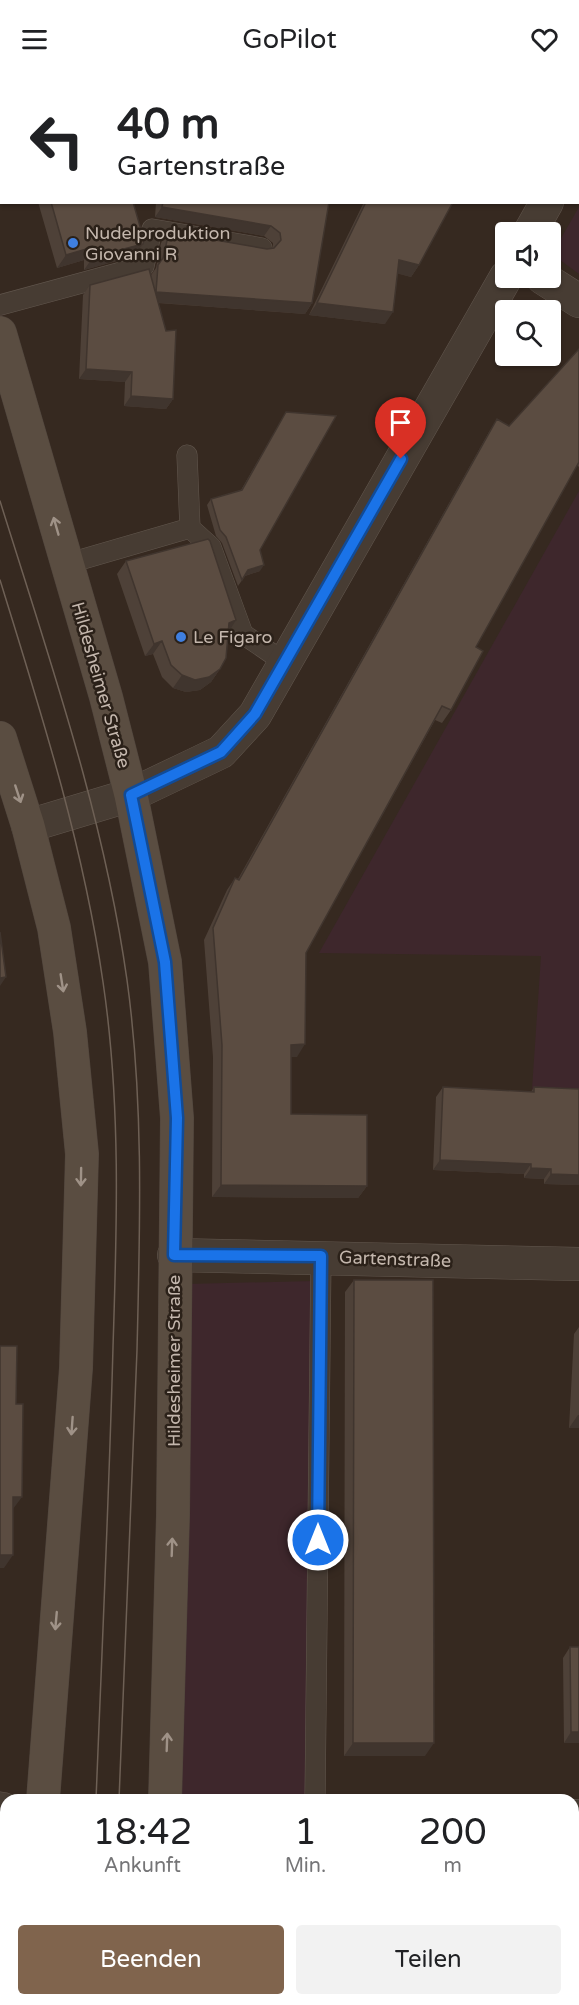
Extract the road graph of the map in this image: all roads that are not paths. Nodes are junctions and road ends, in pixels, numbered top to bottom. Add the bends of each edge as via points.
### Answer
1 (546, 204) edge
2 (536, 222) edge
3 (262, 248) edge
4 (500, 288) edge
5 (559, 288) edge
6 (579, 301) edge
7 (0, 305) edge
8 (0, 333) edge
9 (188, 455) dead end
10 (190, 528) junction
11 (66, 564) junction
12 (285, 662) junction
13 (0, 738) edge
14 (131, 795) junction
15 (28, 826) junction
16 (174, 1255) junction
17 (321, 1256) junction
18 (579, 1264) edge
19 (43, 1794) edge
20 (165, 1794) edge
21 (315, 1794) edge

1 - 2 street
3 - 7 lane via 152,229 144,266
4 - 12 street
5 - 6 street
11 -> 8 main road, Hildesheimer Straße
9 - 10 lane
10 - 11 lane
10 - 12 lane via 211,548 243,634
11 - 14 main road, Hildesheimer Straße
12 - 14 street via 255,714 221,752
13 -> 15 main road
14 - 15 street
14 - 16 main road, Hildesheimer Straße via 165,962 177,1118
15 -> 19 main road via 54,928 70,1032 82,1154 75,1380
16 - 17 street, Gartenstraße
20 -> 16 main road, Hildesheimer Straße via 173,1515
17 - 18 street, Gartenstraße
17 - 21 lane

